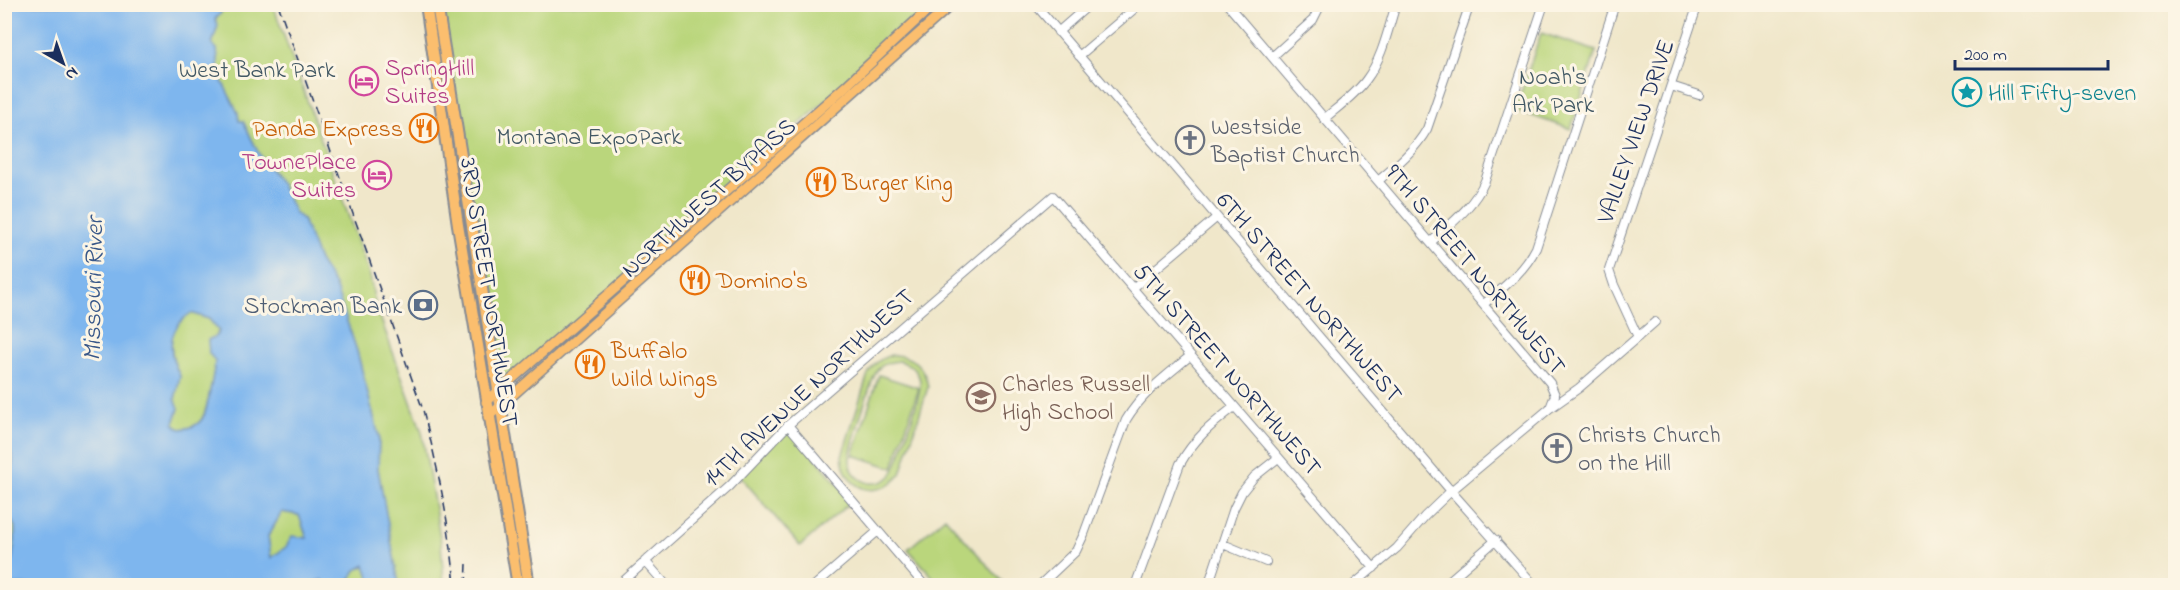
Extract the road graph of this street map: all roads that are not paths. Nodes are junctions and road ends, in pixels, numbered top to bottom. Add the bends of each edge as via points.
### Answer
1 (426, 4) edge
2 (437, 4) edge
3 (934, 4) edge
4 (952, 4) edge
5 (1035, 4) edge
6 (1090, 4) edge
7 (1128, 4) edge
8 (1227, 4) edge
9 (1321, 4) edge
10 (1396, 4) edge
11 (1470, 4) edge
12 (1544, 4) edge
13 (1615, 4) edge
14 (1698, 4) edge
15 (1058, 32) junction
16 (1079, 56) junction
17 (1272, 57) junction
18 (1671, 86) junction
19 (1699, 95) dead end
20 (1324, 119) junction
21 (1378, 181) junction
22 (1053, 196) joint
23 (1216, 218) junction
24 (1431, 242) junction
25 (1133, 288) junction
26 (1484, 304) junction
27 (1655, 321) dead end
28 (1638, 337) junction
29 (1190, 356) junction
30 (499, 390) junction
31 (486, 402) junction
32 (501, 407) junction
33 (1234, 407) junction
34 (1550, 408) junction
35 (489, 417) junction
36 (788, 425) junction
37 (1278, 458) junction
38 (1451, 491) junction
39 (878, 531) junction
40 (1496, 540) junction
41 (1223, 544) junction
42 (645, 561) junction
43 (1266, 562) dead end
44 (1374, 568) junction
45 (1045, 584) edge
46 (518, 585) edge
47 (529, 585) edge
48 (618, 585) edge
49 (667, 585) edge
50 (814, 585) edge
51 (925, 585) edge
52 (1135, 585) edge
53 (1208, 585) edge
54 (1352, 585) edge
55 (1443, 585) edge
56 (1534, 585) edge

1 - 31 highway, 3RD STREET NORTHWEST
2 - 30 highway, 3RD STREET NORTHWEST
3 - 30 main road, NORTHWEST BYPASS
4 - 32 main road, NORTHWEST BYPASS
5 - 15 street, 6TH STREET NORTHWEST
6 - 15 street
7 - 16 street via 1133,10
8 - 17 street, 9TH STREET NORTHWEST
9 - 17 street via 1313,20
10 - 20 street via 1377,62 1366,80
11 - 21 street via 1427,129 1406,157
12 - 24 street via 1479,196
13 - 26 street via 1536,248 1519,274
14 - 18 street, VALLEY VIEW DRIVE
15 - 16 street, 6TH STREET NORTHWEST
16 - 23 street, 6TH STREET NORTHWEST
17 - 20 street, 9TH STREET NORTHWEST
18 - 19 street
18 - 28 street, VALLEY VIEW DRIVE via 1609,270
20 - 21 street, 9TH STREET NORTHWEST
21 - 24 street, 9TH STREET NORTHWEST
22 - 25 street, 5TH STREET NORTHWEST
22 - 36 street, 14TH AVENUE NORTHWEST
23 - 25 street
23 - 38 street, 6TH STREET NORTHWEST
24 - 26 street, 9TH STREET NORTHWEST
25 - 29 street, 5TH STREET NORTHWEST
26 - 34 street, 9TH STREET NORTHWEST via 1550,383 1555,395
27 - 28 street
28 - 34 street
29 - 33 street, 5TH STREET NORTHWEST
29 - 45 street via 1149,390 1126,420 1076,551
30 - 31 main road, NORTHWEST BYPASS
30 - 32 highway, 3RD STREET NORTHWEST
31 - 35 highway, 3RD STREET NORTHWEST
32 - 35 main road, NORTHWEST BYPASS
32 - 47 highway, 3RD STREET NORTHWEST
33 - 37 street, 5TH STREET NORTHWEST
33 - 52 street via 1204,432 1180,464
34 - 38 street
35 - 46 highway, 3RD STREET NORTHWEST
36 - 39 street
36 - 42 street, 14TH AVENUE NORTHWEST via 730,486
37 - 41 street via 1242,492
37 - 44 street, 5TH STREET NORTHWEST
38 - 40 street, 6TH STREET NORTHWEST
38 - 44 street
39 - 50 street
39 - 51 street
40 - 55 street
40 - 56 street, 6TH STREET NORTHWEST
41 - 43 street
41 - 53 street
42 - 48 street, 14TH AVENUE NORTHWEST
42 - 49 street
44 - 54 street

